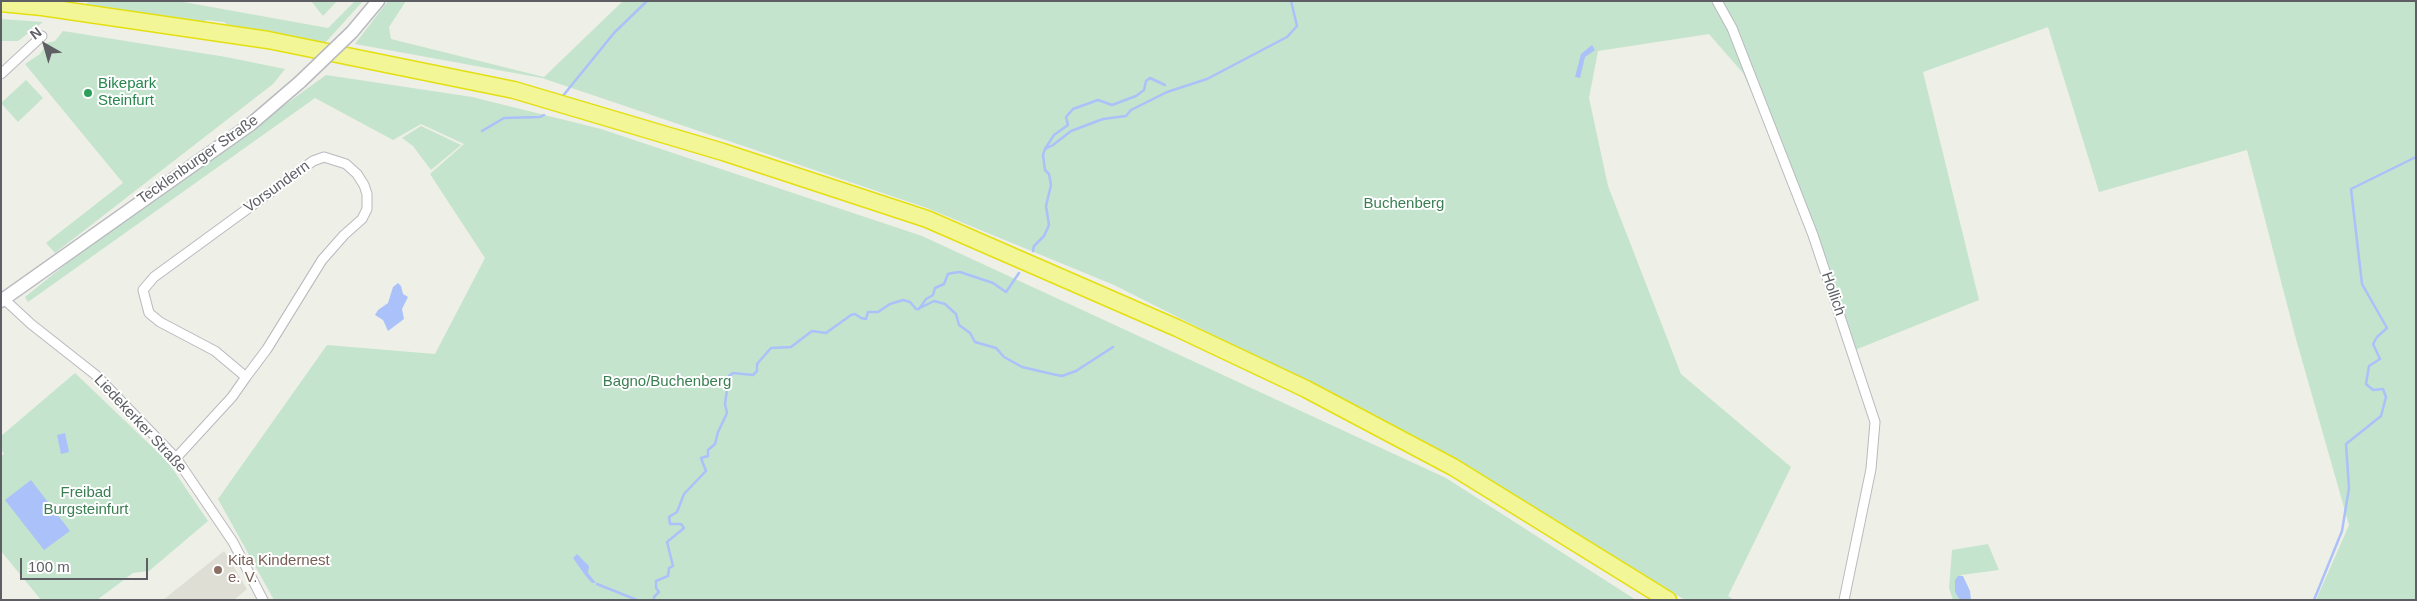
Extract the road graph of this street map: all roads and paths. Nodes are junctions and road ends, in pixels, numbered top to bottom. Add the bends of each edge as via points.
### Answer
1 (378, 1) edge
2 (1717, 1) edge
3 (1, 3) edge
4 (1, 10) edge
5 (42, 36) dead end
6 (1, 74) edge
7 (3, 300) edge
8 (246, 377) junction
9 (176, 458) junction
10 (262, 599) edge
11 (1653, 600) edge
12 (1668, 600) edge
13 (1844, 600) edge

1 - 7 main road, Tecklenburger Straße, bridge via 352,32 300,82 250,124
2 - 13 street, Hollich via 1732,28 1813,234 1875,422 1871,469
3 - 12 highway via 268,40 514,90 723,152 927,219 1177,328 1306,389 1453,467
4 - 11 highway via 266,48 513,100 721,160 925,226 1174,335 1440,469
5 - 6 street
7 - 9 street, Liedekerker Straße via 97,376
8 - 8 street, Vorsundern via 215,351 149,313 143,290 154,277 313,161 324,157 346,164 364,185 367,209 362,219 322,260
8 - 9 street, Vorsundern
9 - 10 street, Liedekerker Straße via 233,542

